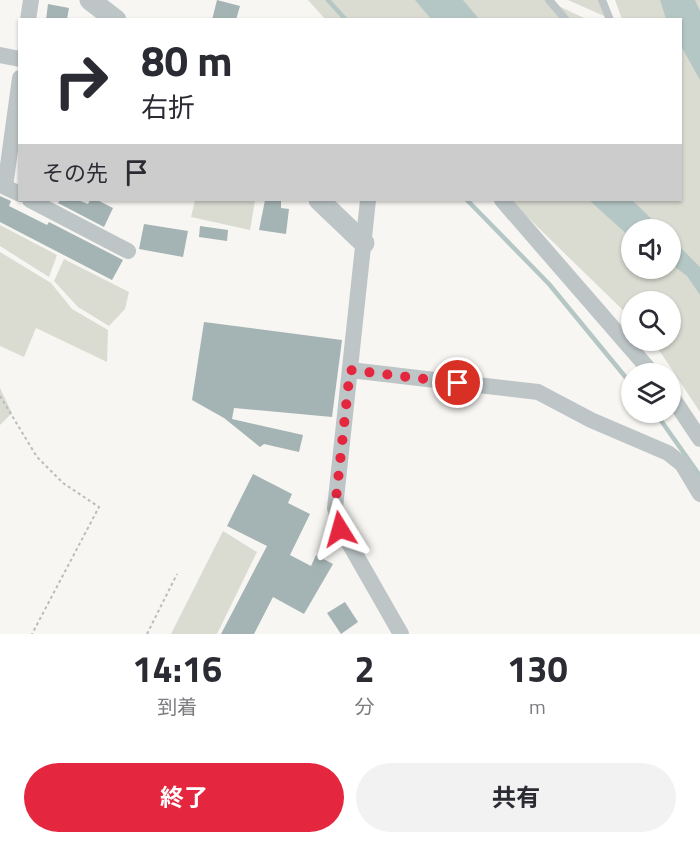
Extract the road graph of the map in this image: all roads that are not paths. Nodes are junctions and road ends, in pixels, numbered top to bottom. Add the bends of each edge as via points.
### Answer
1 (31, 0) edge
2 (90, 0) edge
3 (549, 0) edge
4 (602, 0) edge
5 (28, 18) edge
6 (113, 18) edge
7 (564, 18) edge
8 (609, 18) edge
9 (0, 56) edge
10 (18, 58) edge
11 (18, 89) edge
12 (4, 166) edge
13 (18, 193) edge
14 (32, 201) edge
15 (320, 201) edge
16 (368, 201) edge
17 (503, 201) edge
18 (364, 243) junction
19 (128, 251) dead end
20 (643, 363) edge
21 (350, 370) junction
22 (681, 410) edge
23 (700, 439) edge
24 (700, 494) edge
25 (401, 634) edge

1 - 5 street
2 - 6 street
3 - 7 lane
4 - 8 lane
9 - 10 street
11 - 12 street
12 - 13 street via 5,187
14 - 19 street
15 - 18 street
16 - 18 street
17 - 20 street
18 - 21 street
21 - 24 street via 538,392 668,453 682,464
21 - 25 street via 335,508 340,529
22 - 23 street

